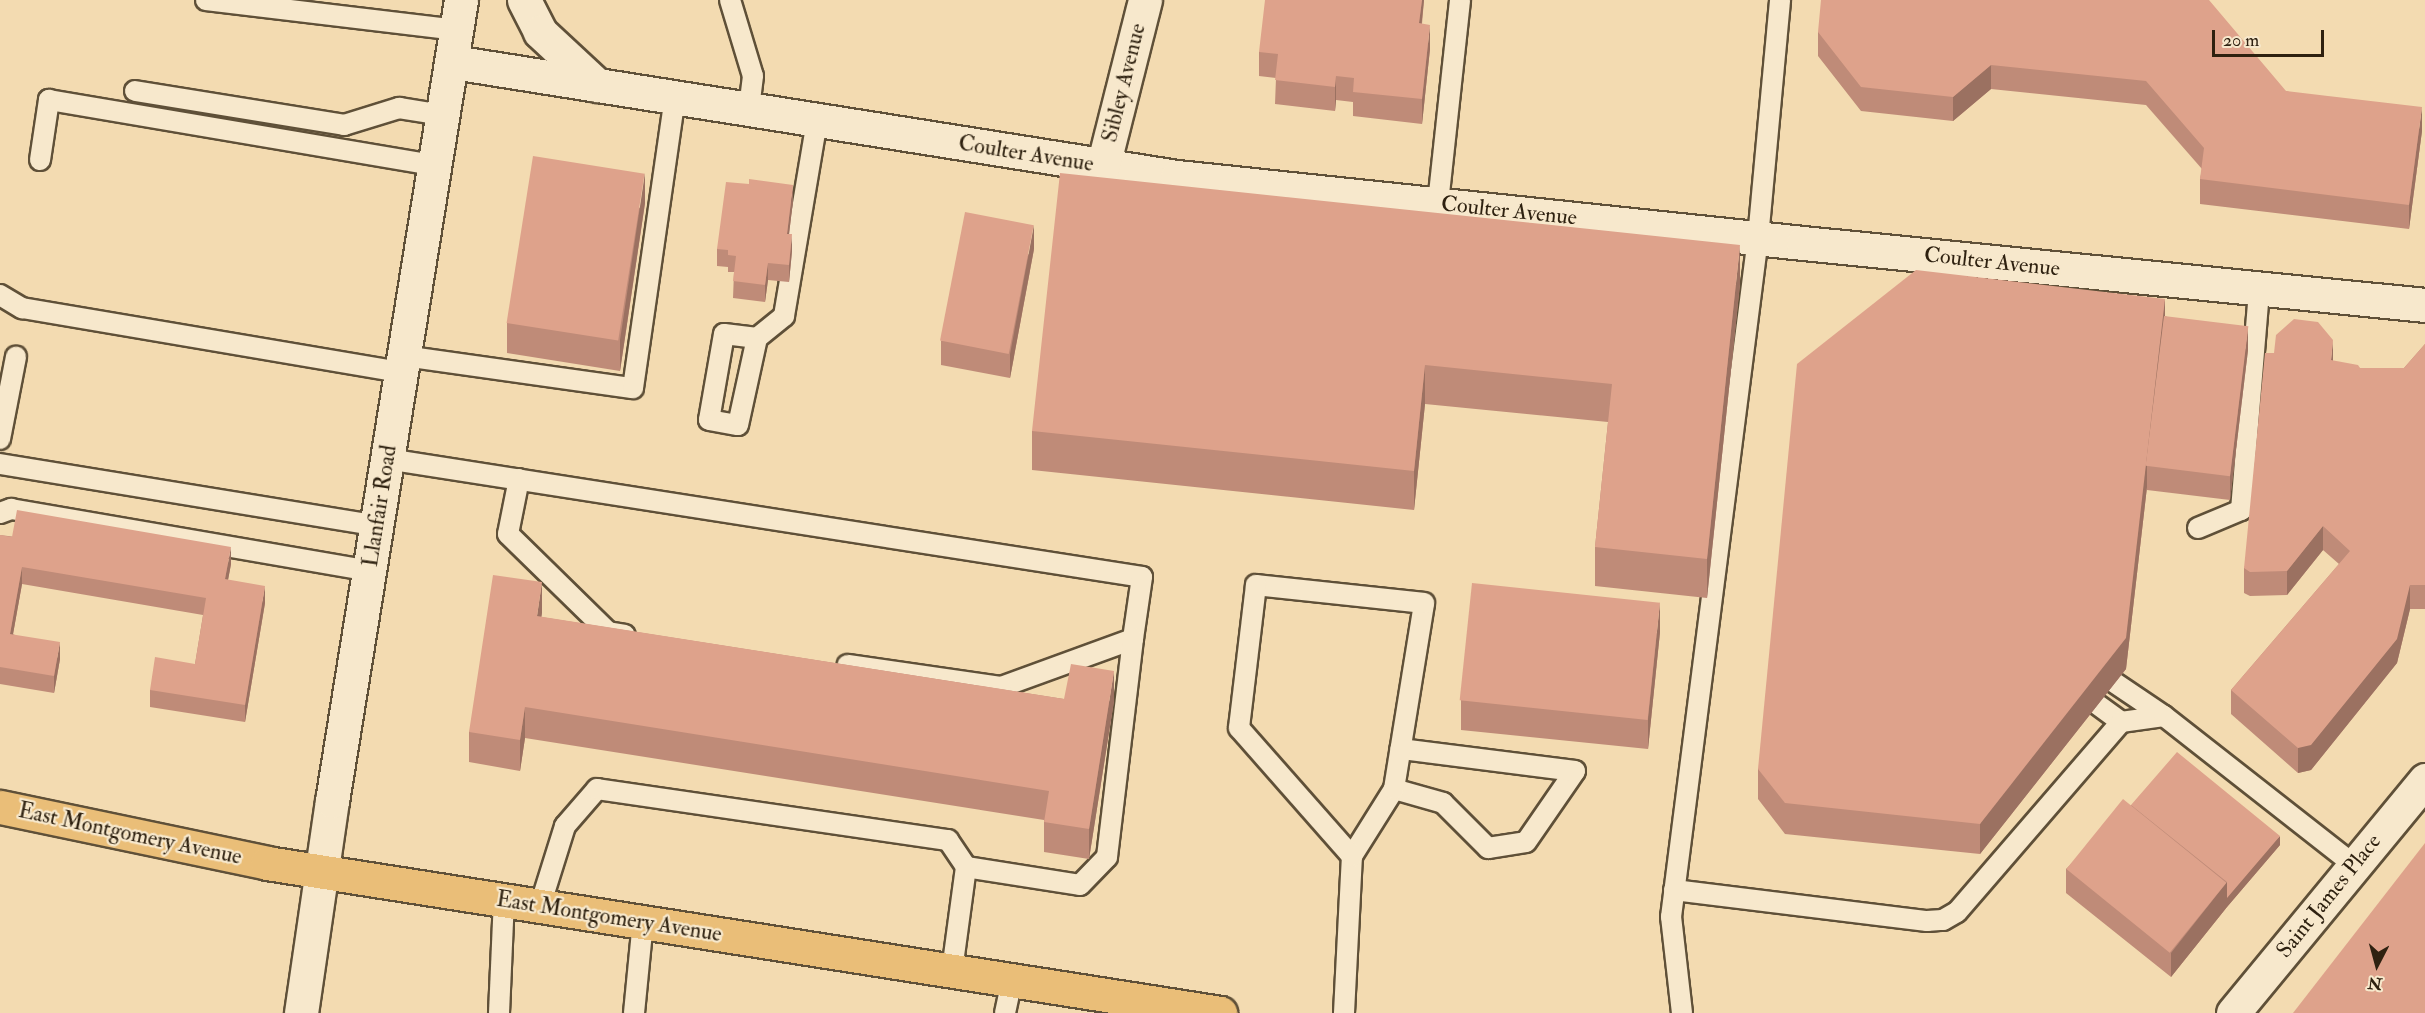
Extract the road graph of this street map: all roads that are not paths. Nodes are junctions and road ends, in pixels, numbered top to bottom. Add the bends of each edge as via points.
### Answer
1 (206, 0) edge
2 (524, 0) edge
3 (730, 0) edge
4 (1144, 0) edge
5 (1460, 0) edge
6 (1780, 0) edge
7 (457, 31) edge
8 (597, 86) junction
9 (135, 91) dead end
10 (675, 96) junction
11 (748, 108) junction
12 (442, 115) junction
13 (817, 120) junction
14 (40, 160) dead end
15 (434, 165) junction
16 (1103, 166) junction
17 (1438, 203) junction
18 (1758, 238) junction
19 (2259, 289) junction
20 (0, 295) edge
21 (2425, 305) edge
22 (757, 338) dead end
23 (16, 357) dead end
24 (402, 364) junction
25 (0, 439) edge
26 (387, 459) junction
27 (0, 464) edge
28 (519, 480) junction
29 (0, 513) edge
30 (377, 526) junction
31 (2198, 528) dead end
32 (370, 571) junction
33 (642, 637) edge
34 (1133, 639) junction
35 (827, 663) edge
36 (2115, 683) edge
37 (2098, 705) edge
38 (2163, 716) junction
39 (2121, 722) junction
40 (1400, 750) junction
41 (2425, 780) edge
42 (1394, 789) junction
43 (0, 807) edge
44 (1352, 856) junction
45 (2354, 865) junction
46 (966, 867) junction
47 (322, 872) junction
48 (1674, 890) junction
49 (504, 900) junction
50 (540, 906) junction
51 (643, 922) junction
52 (952, 971) junction
53 (1012, 980) junction
54 (301, 1013) edge
55 (499, 1013) edge
56 (634, 1013) edge
57 (1005, 1013) edge
58 (1220, 1013) edge
59 (1344, 1013) edge
60 (1682, 1013) edge
61 (2233, 1013) edge

1 - 7 lane
2 - 8 street via 540,32
3 - 11 lane via 753,76
4 - 16 street, Sibley Avenue
5 - 17 lane
6 - 18 lane
7 - 8 street, Coulter Avenue
7 - 12 street, Llanfair Road
8 - 10 street, Coulter Avenue
9 - 12 lane via 344,125 399,108
10 - 11 street, Coulter Avenue
10 - 24 lane via 633,388
11 - 13 street, Coulter Avenue
12 - 15 street, Llanfair Road
13 - 16 street, Coulter Avenue
13 - 22 lane via 784,316
14 - 15 lane via 49,100
15 - 24 street, Llanfair Road
16 - 17 street, Coulter Avenue
17 - 18 street, Coulter Avenue
18 - 19 street, Coulter Avenue via 2126,285
18 - 48 lane
19 - 21 street, Coulter Avenue
19 - 31 lane via 2241,510
20 - 24 lane via 22,308
23 - 25 lane
24 - 26 street, Llanfair Road
26 - 28 lane
26 - 30 street, Llanfair Road
27 - 30 lane
28 - 33 lane via 508,534 608,632
28 - 34 lane via 1142,577
29 - 32 lane via 11,509
30 - 32 street, Llanfair Road
32 - 47 street, Llanfair Road
34 - 35 lane via 1001,687
34 - 46 lane via 1107,857 1080,885
36 - 38 lane
37 - 39 lane
38 - 39 lane
38 - 45 lane
39 - 48 lane via 1957,912 1944,920
40 - 42 lane
40 - 42 lane via 1575,771 1526,842 1488,848 1443,802
40 - 44 lane via 1424,603 1256,585 1239,728
41 - 45 street, Saint James Place
42 - 44 lane
43 - 47 main road, East Montgomery Avenue
44 - 59 lane
45 - 61 street, Saint James Place
46 - 50 lane via 948,840 597,789 565,826
46 - 52 lane
47 - 49 main road, East Montgomery Avenue
47 - 54 street, Llanfair Road
48 - 60 lane via 1671,917
49 - 50 main road, East Montgomery Avenue
49 - 55 lane
50 - 51 main road, East Montgomery Avenue
51 - 52 main road, East Montgomery Avenue
51 - 56 lane
52 - 53 main road, East Montgomery Avenue
53 - 57 lane
53 - 58 main road, East Montgomery Avenue

